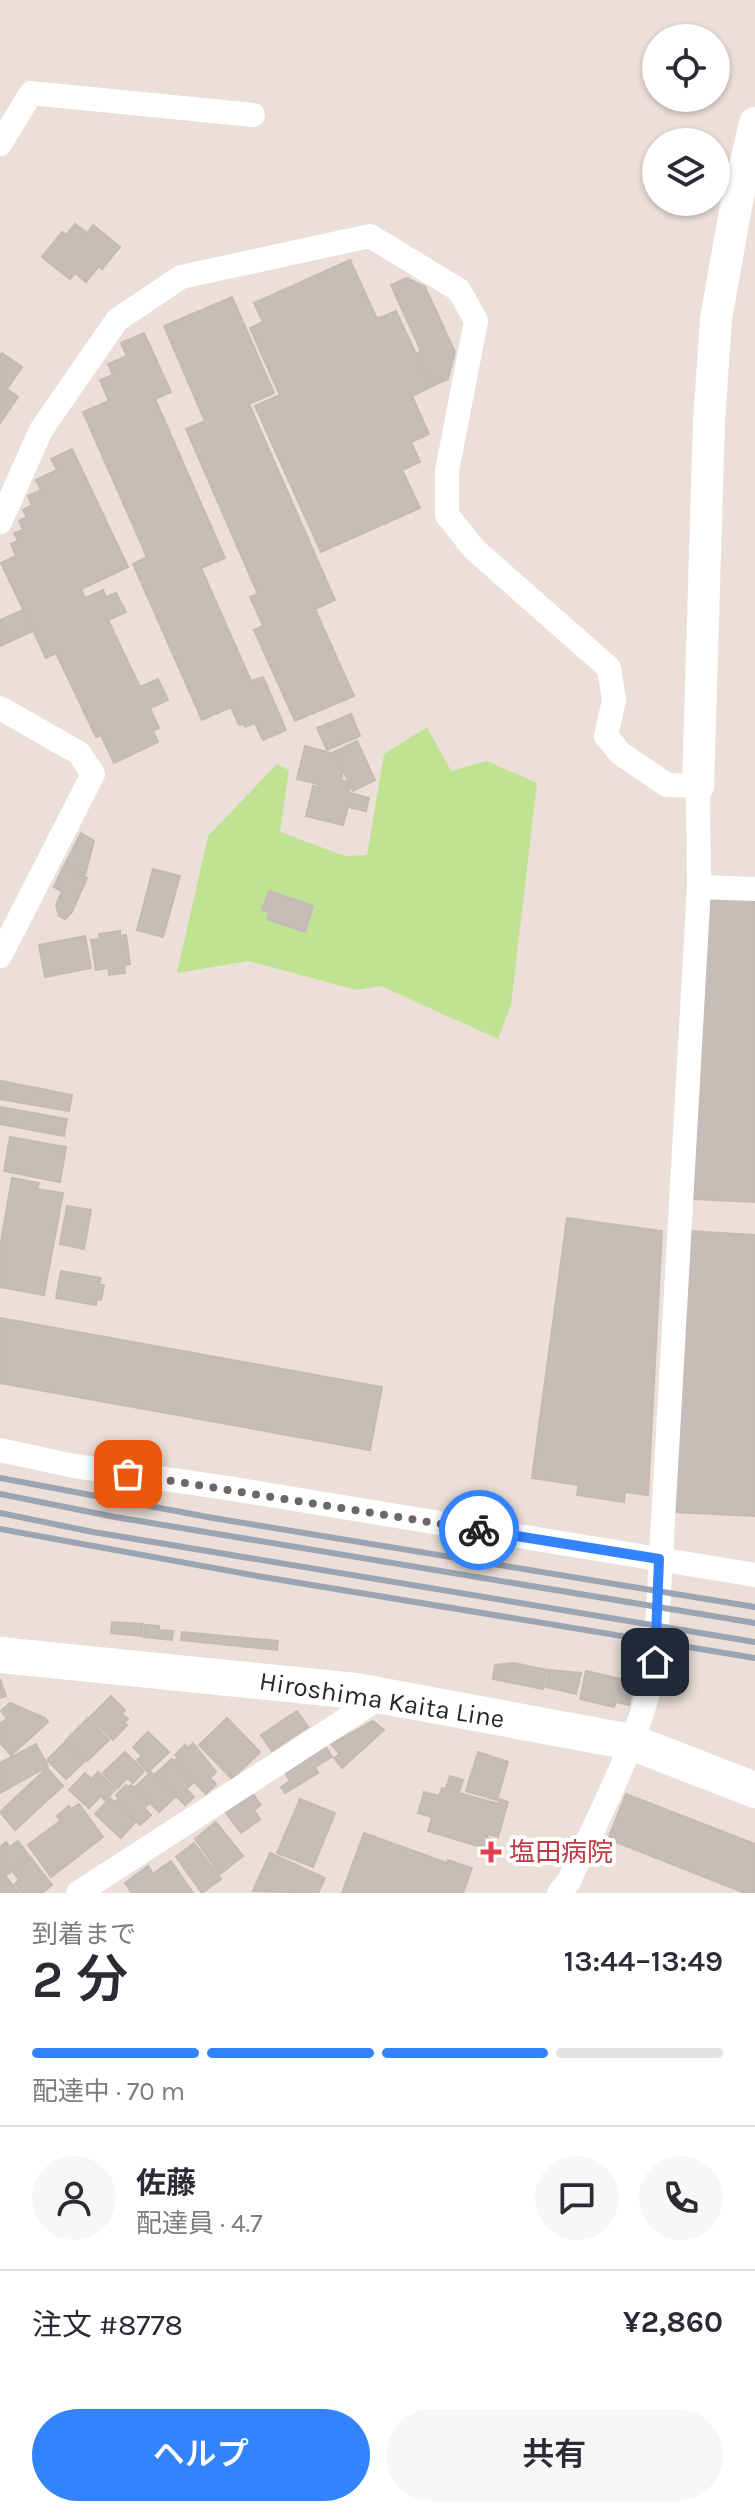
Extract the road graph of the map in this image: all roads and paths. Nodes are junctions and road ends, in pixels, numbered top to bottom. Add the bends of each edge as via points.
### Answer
1 (253, 115) dead end
2 (755, 123) edge
3 (0, 144) edge
4 (0, 522) edge
5 (0, 708) edge
6 (698, 786) junction
7 (699, 887) junction
8 (755, 889) edge
9 (0, 956) edge
10 (0, 1450) edge
11 (659, 1559) junction
12 (755, 1575) edge
13 (0, 1655) edge
14 (382, 1696) junction
15 (631, 1742) junction
16 (755, 1790) edge
17 (78, 1893) edge
18 (559, 1893) edge

1 - 3 street via 31,93
2 - 6 street via 716,319
4 - 6 street via 41,430 117,320 181,277 370,236 459,290 476,321 447,471 447,515 474,549 609,668 614,700 606,736 620,753 667,785
5 - 9 street via 79,753 93,774
6 - 7 street
7 - 8 street
7 - 11 street
10 - 11 street
11 - 12 street
11 - 15 street via 655,1662 648,1701
13 - 14 main road, Hiroshima Kaita Line
14 - 15 main road, Hiroshima Kaita Line
14 - 17 street
15 - 16 main road, Hiroshima Kaita Line
15 - 18 street

